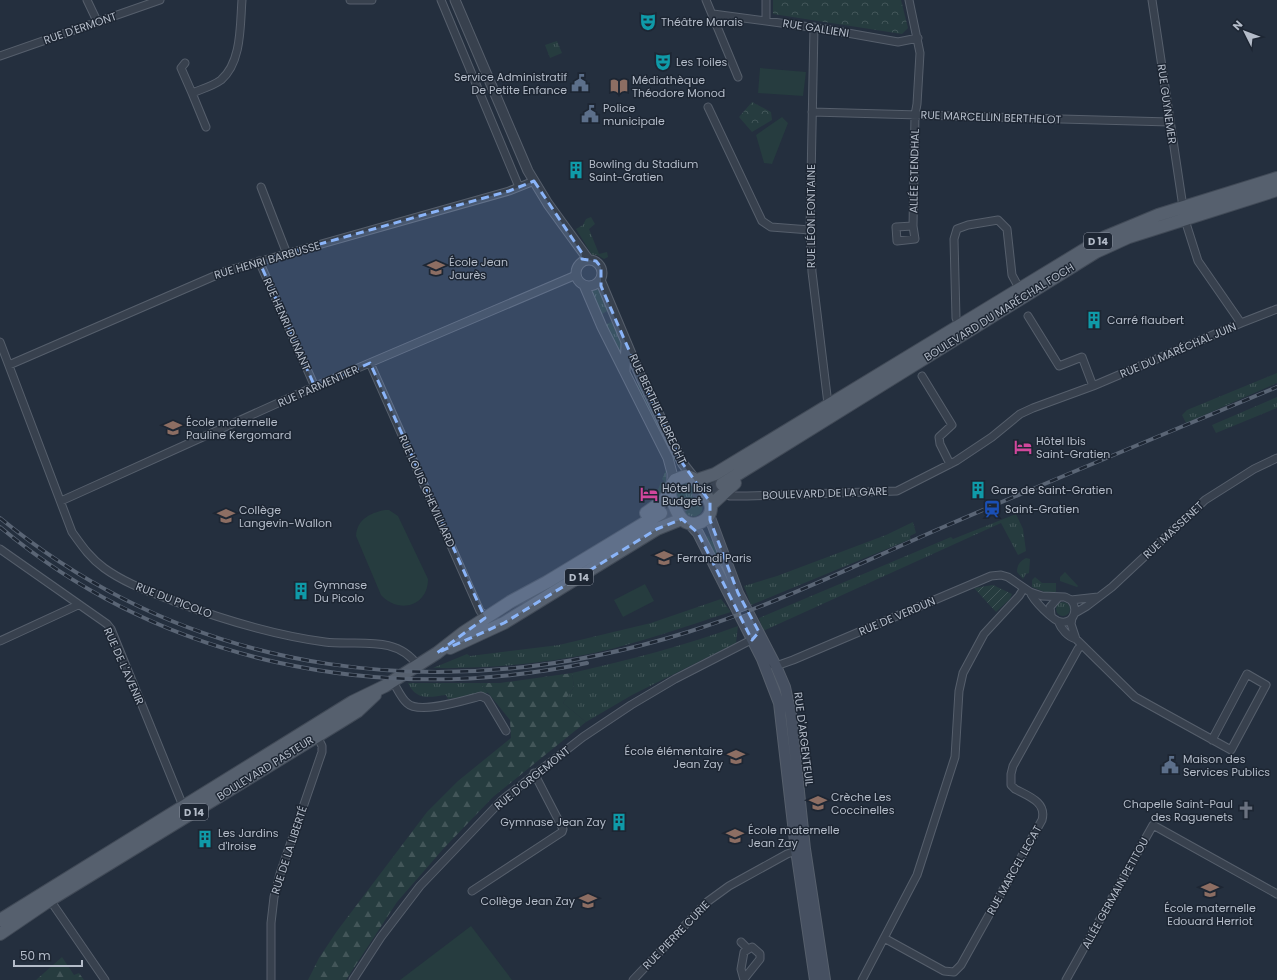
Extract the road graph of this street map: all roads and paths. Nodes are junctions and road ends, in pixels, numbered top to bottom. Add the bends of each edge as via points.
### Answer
1 (87, 0) edge
2 (160, 0) edge
3 (242, 0) edge
4 (350, 0) edge
5 (372, 0) edge
6 (441, 0) edge
7 (706, 0) edge
8 (766, 0) edge
9 (909, 0) edge
10 (1152, 0) edge
11 (457, 1) edge
12 (713, 14) junction
13 (766, 20) junction
14 (97, 21) junction
15 (814, 27) junction
16 (918, 38) junction
17 (0, 56) edge
18 (185, 63) dead end
19 (738, 77) dead end
20 (192, 93) junction
21 (708, 107) dead end
22 (812, 112) junction
23 (915, 115) junction
24 (1170, 122) junction
25 (206, 127) dead end
26 (1277, 178) edge
27 (534, 181) junction
28 (519, 186) junction
29 (261, 187) dead end
30 (1277, 190) edge
31 (1183, 207) junction
32 (1184, 220) junction
33 (913, 226) dead end
34 (810, 230) junction
35 (288, 254) junction
36 (584, 258) junction
37 (259, 261) junction
38 (576, 275) junction
39 (600, 280) junction
40 (584, 284) junction
41 (1019, 288) junction
42 (1277, 309) edge
43 (1028, 316) dead end
44 (1241, 323) junction
45 (965, 327) junction
46 (626, 338) junction
47 (935, 339) junction
48 (0, 342) edge
49 (370, 363) junction
50 (9, 365) junction
51 (625, 373) junction
52 (922, 376) dead end
53 (1093, 386) junction
54 (315, 387) junction
55 (828, 404) junction
56 (1277, 458) edge
57 (950, 464) junction
58 (695, 479) junction
59 (722, 485) junction
60 (670, 488) junction
61 (61, 501) junction
62 (710, 510) junction
63 (686, 521) junction
64 (0, 549) edge
65 (1027, 590) junction
66 (1098, 597) junction
67 (1058, 598) junction
68 (515, 600) junction
69 (1071, 600) junction
70 (78, 605) junction
71 (1051, 615) junction
72 (1074, 616) junction
73 (487, 617) junction
74 (1058, 621) junction
75 (759, 632) junction
76 (476, 637) junction
77 (1076, 639) junction
78 (752, 640) junction
79 (0, 641) edge
80 (1082, 645) junction
81 (437, 653) junction
82 (762, 659) junction
83 (418, 666) junction
84 (776, 666) junction
85 (389, 684) junction
86 (506, 731) dead end
87 (314, 732) junction
88 (1212, 740) junction
89 (534, 773) junction
90 (183, 806) junction
91 (800, 849) junction
92 (472, 891) dead end
93 (1277, 894) edge
94 (50, 900) junction
95 (0, 920) edge
96 (0, 934) edge
97 (884, 938) junction
98 (741, 942) dead end
99 (748, 949) junction
100 (744, 979) edge
101 (105, 980) edge
102 (271, 980) edge
103 (353, 980) edge
104 (633, 980) edge
105 (815, 980) edge
106 (825, 980) edge
107 (862, 980) edge
108 (1066, 980) edge

1 - 14 street
2 - 14 street, RUE D'ERMONT
3 - 20 street via 239,38 231,67 226,75 214,84
4 - 5 street
6 - 28 street
7 - 12 street
8 - 13 street
9 - 16 street, ALLÉE STENDHAL
10 - 24 street, RUE GUYNEMER
11 - 27 street, RUE BERTHIE ALBRECHT
12 - 13 street, RUE GALLIENI
12 - 19 street
13 - 15 street, RUE GALLIENI
14 - 17 street, RUE D'ERMONT
15 - 16 street, RUE GALLIENI via 898,42
15 - 22 street, RUE LÉON FONTAINE
16 - 23 street, ALLÉE STENDHAL via 920,53
18 - 20 street via 182,68
20 - 25 street
21 - 34 street via 762,221 771,227
22 - 23 street, RUE MARCELLIN BERTHELOT
22 - 34 street, RUE LÉON FONTAINE
23 - 24 street, RUE MARCELLIN BERTHELOT
23 - 33 street, ALLÉE STENDHAL
24 - 31 street, RUE GUYNEMER
26 - 31 main road, BOULEVARD DU MARÉCHAL FOCH / D 14
27 - 28 street, RUE HENRI BARBUSSE
27 - 36 street, RUE BERTHIE ALBRECHT
28 - 35 street, RUE HENRI BARBUSSE
29 - 35 street
30 - 32 main road, BOULEVARD DU MARÉCHAL FOCH
31 - 41 main road, BOULEVARD DU MARÉCHAL FOCH / D 14 via 1113,233
32 - 44 street, RUE DU MARÉCHAL JUIN via 1198,260
32 - 45 main road, BOULEVARD DU MARÉCHAL FOCH via 1129,236 1104,247
34 - 55 street, RUE LÉON FONTAINE via 812,272
35 - 37 street, RUE HENRI BARBUSSE
36 - 38 street via 577,268
36 - 39 street, RUE BERTHIE ALBRECHT via 596,261 601,267
37 - 50 street, RUE HENRI BARBUSSE via 204,279
37 - 54 street, RUE HENRI DUNANT
38 - 40 street, RUE BERTHIE ALBRECHT
38 - 49 street, RUE PARMENTIER
39 - 40 street via 592,285
39 - 46 street, RUE BERTHIE ALBRECHT
40 - 51 street, RUE BERTHIE ALBRECHT
41 - 45 main road, BOULEVARD DU MARÉCHAL FOCH / D 14
41 - 45 street via 1012,275 1005,225 998,220 957,229 954,239 956,318
42 - 44 street
43 - 53 street via 1059,366 1082,357
44 - 53 street, RUE DU MARÉCHAL JUIN
45 - 47 main road, BOULEVARD DU MARÉCHAL FOCH / D 14
45 - 59 main road, BOULEVARD DU MARÉCHAL FOCH / D 14 via 903,372
46 - 51 street, RUE BERTHIE ALBRECHT
46 - 58 street, RUE BERTHIE ALBRECHT via 642,380 683,464
47 - 55 main road, BOULEVARD DU MARÉCHAL FOCH / D 14
47 - 59 main road, BOULEVARD DU MARÉCHAL FOCH / D 14
48 - 50 street, RUE DU PICOLO
49 - 54 street, RUE PARMENTIER
49 - 73 street, RUE LOUIS CHEVILLIARD via 480,610
50 - 61 street, RUE DU PICOLO
51 - 60 street, RUE BERTHIE ALBRECHT via 668,458 672,473
52 - 57 street via 952,425 939,437
53 - 57 street, BOULEVARD DE LA GARE via 1020,414 992,437
54 - 61 street, RUE PARMENTIER
55 - 58 main road, BOULEVARD DU MARÉCHAL FOCH / D 14 via 715,474
56 - 66 street, RUE MASSENET via 1254,469 1205,500
57 - 59 street, BOULEVARD DE LA GARE via 897,491 730,496
58 - 60 main road via 682,476
58 - 62 main road
59 - 62 main road, BOULEVARD DU MARÉCHAL FOCH / D 14
60 - 63 main road via 671,501
60 - 68 main road, BOULEVARD PASTEUR / D 14 via 654,508 579,555
61 - 83 street, RUE DU PICOLO via 72,532 87,554 105,569 142,589 223,619 288,635 326,642 386,645 410,656
62 - 63 main road via 702,522 695,524
62 - 75 main road, RUE D'ARGENTEUIL via 738,593
63 - 76 main road, BOULEVARD PASTEUR / D 14 via 657,529 504,623
63 - 78 main road, RUE D'ARGENTEUIL via 698,533
64 - 70 street, RUE DE L'AVENIR
65 - 67 street
65 - 71 street via 1036,603
65 - 84 street, RUE DE VERDUN via 1008,577 991,576
65 - 97 street via 984,634 963,673 959,691 955,757 917,874
66 - 69 street
66 - 72 street, RUE MASSENET
67 - 69 street via 1065,597
67 - 71 street via 1052,603
68 - 73 main road, BOULEVARD PASTEUR / D 14
68 - 76 main road, BOULEVARD PASTEUR / D 14 via 662,515 503,616
69 - 72 street via 1075,606
70 - 79 street
70 - 90 street, RUE DE L'AVENIR via 111,629
71 - 74 street
72 - 74 street via 1065,622
72 - 77 street via 1071,624
73 - 81 main road, BOULEVARD PASTEUR / D 14
74 - 77 street via 1060,626
75 - 78 street, RUE D'ORGEMONT
75 - 84 main road, RUE D'ARGENTEUIL
76 - 81 main road, BOULEVARD PASTEUR / D 14
77 - 80 street
78 - 82 main road, RUE D'ARGENTEUIL
78 - 89 street, RUE D'ORGEMONT via 675,679 631,705
80 - 88 street via 1135,696
80 - 97 street, RUE MARCEL LECAT via 1019,754 1011,774 1011,785 1042,807 1042,820 961,965 954,972 944,971
81 - 83 main road, BOULEVARD PASTEUR / D 14
82 - 84 street
82 - 91 main road, RUE D'ARGENTEUIL via 781,712
83 - 85 main road, BOULEVARD PASTEUR / D 14
84 - 91 main road, RUE D'ARGENTEUIL via 789,705
85 - 86 street via 407,703 415,707 427,708 481,696 487,699
85 - 87 main road, BOULEVARD PASTEUR / D 14 via 358,711
87 - 90 main road, BOULEVARD PASTEUR / D 14
87 - 94 main road, BOULEVARD PASTEUR / D 14
87 - 102 street, RUE DE LA LIBERTÉ via 322,746 322,752 274,897 271,923
88 - 88 street via 1231,750 1266,685 1247,674
89 - 92 street via 563,829 562,832
89 - 103 street, RUE D'ORGEMONT via 502,800 420,886 381,937
90 - 95 main road, BOULEVARD PASTEUR / D 14
91 - 104 street, RUE PIERRE CURIE via 728,886 707,902
91 - 105 main road, RUE D'ARGENTEUIL
91 - 106 main road, RUE D'ARGENTEUIL
93 - 108 street, ALLÉE GERMAIN PETITOU via 1153,825
94 - 96 main road, BOULEVARD PASTEUR / D 14
94 - 101 street
97 - 107 street
98 - 99 street
99 - 100 street via 744,952
99 - 100 street via 752,948 760,954 760,959

